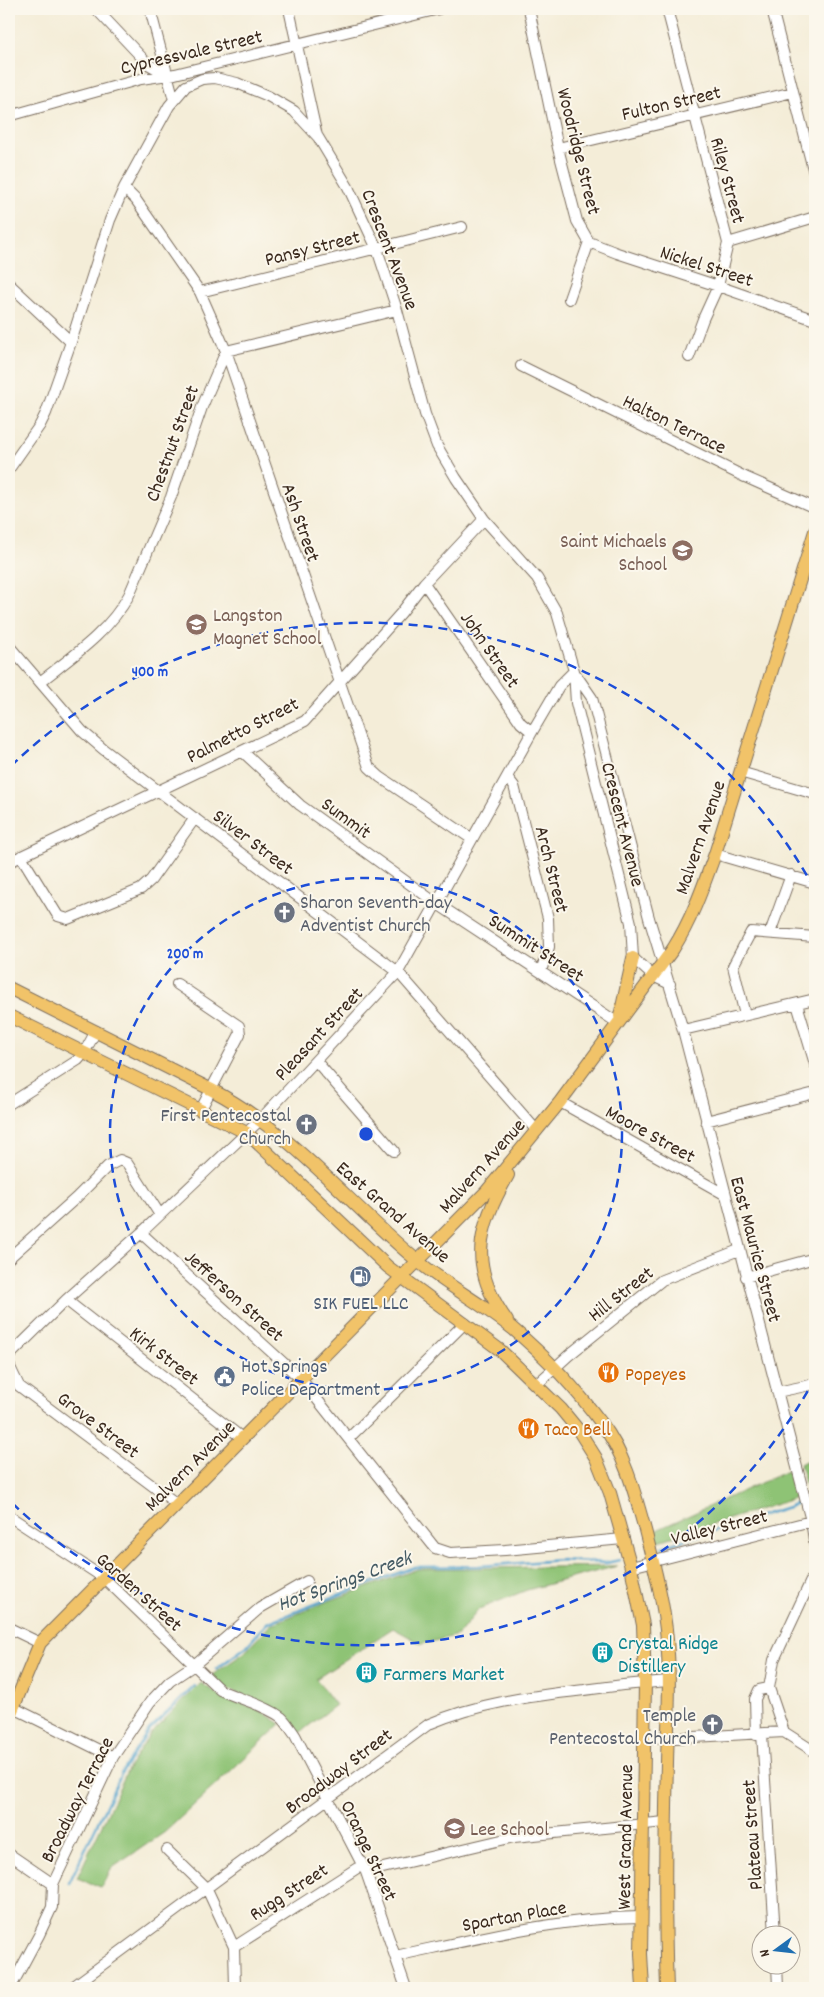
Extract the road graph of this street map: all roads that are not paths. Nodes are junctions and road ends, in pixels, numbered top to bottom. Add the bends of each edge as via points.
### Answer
1 (96, 9) edge
2 (150, 9) edge
3 (290, 9) edge
4 (439, 9) edge
5 (529, 9) edge
6 (667, 9) edge
7 (772, 9) edge
8 (298, 44) junction
9 (167, 76) junction
10 (793, 92) junction
11 (174, 100) junction
12 (694, 115) junction
13 (9, 116) edge
14 (318, 137) junction
15 (558, 148) junction
16 (815, 177) edge
17 (124, 188) junction
18 (815, 217) edge
19 (462, 227) dead end
20 (589, 242) junction
21 (728, 243) junction
22 (377, 249) junction
23 (9, 284) edge
24 (718, 286) junction
25 (200, 292) junction
26 (569, 299) dead end
27 (397, 310) junction
28 (815, 320) edge
29 (71, 342) junction
30 (226, 351) junction
31 (689, 357) dead end
32 (521, 366) dead end
33 (9, 469) edge
34 (815, 508) edge
35 (484, 519) junction
36 (815, 531) edge
37 (812, 548) edge
38 (424, 583) junction
39 (9, 646) edge
40 (574, 672) junction
41 (40, 682) junction
42 (339, 684) junction
43 (532, 732) junction
44 (243, 752) junction
45 (740, 772) junction
46 (507, 777) junction
47 (158, 791) junction
48 (815, 794) edge
49 (620, 803) junction
50 (602, 808) junction
51 (195, 818) junction
52 (472, 839) junction
53 (715, 854) junction
54 (21, 856) junction
55 (9, 862) edge
56 (791, 875) junction
57 (815, 883) edge
58 (436, 903) junction
59 (649, 918) junction
60 (630, 923) junction
61 (770, 933) junction
62 (815, 937) edge
63 (633, 958) junction
64 (663, 963) junction
65 (542, 971) junction
66 (398, 972) junction
67 (654, 976) junction
68 (177, 984) dead end
69 (670, 984) junction
70 (9, 988) edge
71 (815, 999) edge
72 (797, 1004) junction
73 (9, 1016) edge
74 (745, 1016) junction
75 (618, 1022) junction
76 (683, 1030) junction
77 (96, 1031) junction
78 (84, 1053) junction
79 (316, 1061) junction
80 (815, 1064) edge
81 (212, 1090) junction
82 (815, 1093) edge
83 (560, 1102) junction
84 (9, 1104) edge
85 (201, 1109) junction
86 (261, 1119) junction
87 (706, 1121) junction
88 (537, 1131) junction
89 (247, 1133) junction
90 (394, 1151) dead end
91 (520, 1152) junction
92 (724, 1194) junction
93 (160, 1215) junction
94 (141, 1233) junction
95 (739, 1250) junction
96 (9, 1258) edge
97 (815, 1258) edge
98 (417, 1261) junction
99 (400, 1277) junction
100 (746, 1277) junction
101 (66, 1300) junction
102 (466, 1323) junction
103 (512, 1329) junction
104 (9, 1356) edge
105 (9, 1365) edge
106 (554, 1368) junction
107 (301, 1379) junction
108 (815, 1384) edge
109 (536, 1385) junction
110 (777, 1392) junction
111 (242, 1438) junction
112 (349, 1438) junction
113 (177, 1504) junction
114 (9, 1516) edge
115 (813, 1521) edge
116 (623, 1539) junction
117 (815, 1546) edge
118 (653, 1561) junction
119 (631, 1567) junction
120 (815, 1572) edge
121 (104, 1578) junction
122 (307, 1582) dead end
123 (9, 1628) edge
124 (40, 1643) junction
125 (194, 1665) junction
126 (668, 1681) junction
127 (645, 1682) junction
128 (770, 1688) junction
129 (11, 1713) edge
130 (784, 1732) junction
131 (759, 1734) junction
132 (644, 1737) junction
133 (667, 1738) junction
134 (815, 1752) edge
135 (113, 1757) junction
136 (328, 1799) junction
137 (665, 1822) junction
138 (642, 1824) junction
139 (167, 1850) dead end
140 (9, 1854) edge
141 (364, 1869) junction
142 (53, 1884) junction
143 (207, 1889) junction
144 (641, 1917) junction
145 (774, 1924) edge
146 (234, 1947) junction
147 (395, 1956) junction
148 (777, 1974) edge
149 (12, 1988) edge
150 (71, 1988) edge
151 (235, 1988) edge
152 (406, 1988) edge
153 (643, 1988) edge
154 (667, 1988) edge
155 (778, 1988) edge

1 - 9 street via 148,64
2 - 9 street
3 - 8 street
4 - 8 street, Cypressvale Street
5 - 15 street, Woodridge Street
6 - 12 street, Riley Street
7 - 10 street
8 - 9 street, Cypressvale Street
8 - 14 street
9 - 11 street
9 - 13 street, Cypressvale Street via 141,79
10 - 12 street, Fulton Street
10 - 16 street
11 - 14 street, Crescent Avenue via 186,86 202,79 216,78 237,83 294,111
11 - 17 street, Crescent Avenue
12 - 15 street, Fulton Street
12 - 21 street, Riley Street
14 - 22 street, Crescent Avenue via 348,187
15 - 20 street, Woodridge Street via 577,221
17 - 25 street, Ash Street via 136,200
17 - 29 street, Crescent Avenue via 110,220
18 - 21 street
19 - 22 street, Pansy Street
20 - 24 street, Nickel Street
20 - 26 street, Woodridge Street
21 - 24 street, Riley Street
22 - 25 street, Pansy Street
22 - 27 street, Crescent Avenue
23 - 29 street
24 - 28 street, Nickel Street
24 - 31 street, Riley Street
25 - 30 street, Ash Street
27 - 30 street
27 - 35 street, Crescent Avenue via 437,446
29 - 33 street, Crescent Avenue via 40,425
30 - 41 street, Chestnut Street via 202,407 171,497 121,609 111,622
30 - 42 street, Ash Street
32 - 34 street, Halton Terrace via 745,477
35 - 38 street, Palmetto Street
35 - 40 street, Crescent Avenue via 538,578 557,613
36 - 37 main road, Malvern Avenue
37 - 45 main road, Malvern Avenue
38 - 42 street, Palmetto Street
38 - 43 street, John Street via 521,723
39 - 41 street, Silver Street
40 - 43 street, Pleasant Street via 559,686
40 - 49 street, Crescent Avenue via 592,698
40 - 50 street, Crescent Avenue via 576,704
41 - 47 street, Silver Street via 82,731
42 - 44 street, Palmetto Street via 305,721
42 - 52 street, Ash Street via 369,767
43 - 46 street, Pleasant Street
44 - 47 street, Palmetto Street
44 - 58 street, Summit via 300,805
45 - 48 street
45 - 53 main road, Malvern Avenue
46 - 52 street, Pleasant Street
46 - 65 street, Arch Street via 514,786 548,918 549,947
47 - 51 street, Silver Street
47 - 54 street, Palmetto Street
49 - 50 street
49 - 59 street, Crescent Avenue
50 - 60 street, Crescent Avenue
51 - 54 street via 152,880 141,889 68,919 58,916
51 - 66 street, Silver Street
52 - 58 street, Pleasant Street
53 - 56 street
53 - 64 main road, Malvern Avenue via 699,900 682,935
54 - 55 street, Palmetto Street
56 - 57 street
56 - 61 street
58 - 65 street, Summit Street
58 - 66 street, Pleasant Street
59 - 60 street
59 - 64 street, Crescent Avenue
60 - 63 street, Crescent Avenue
61 - 62 street
61 - 74 street via 751,932 733,966
63 - 67 street
63 - 75 main road
64 - 67 main road, Malvern Avenue
64 - 69 street, East Maurice Street
65 - 75 street, Summit Street
66 - 79 street, Pleasant Street
66 - 88 street, Silver Street
67 - 69 street
67 - 75 main road, Malvern Avenue
68 - 81 street via 239,1026 240,1034
69 - 76 street, East Maurice Street
70 - 77 main road, East Grand Avenue
71 - 72 street
72 - 74 street
72 - 80 street
73 - 78 main road
74 - 76 street
75 - 83 main road, Malvern Avenue
76 - 87 street, East Maurice Street
77 - 78 street
77 - 81 main road, East Grand Avenue
78 - 84 street
78 - 85 main road
79 - 86 street, Pleasant Street
79 - 90 street
81 - 85 street
81 - 86 main road, East Grand Avenue
82 - 87 street
83 - 88 main road, Malvern Avenue
83 - 92 street, Moore Street
85 - 89 main road
86 - 89 street, Pleasant Street
86 - 98 main road, East Grand Avenue
87 - 92 street, East Maurice Street
88 - 91 main road, Malvern Avenue
89 - 93 street, Pleasant Street
89 - 99 main road
91 - 98 main road, Malvern Avenue via 486,1192
91 - 103 main road via 485,1222 481,1262 490,1293
92 - 95 street, East Maurice Street
93 - 94 street, Pleasant Street
93 - 96 street via 127,1163 120,1160 108,1166
94 - 101 street, Pleasant Street
94 - 107 street, Jefferson Street
95 - 100 street, East Maurice Street
95 - 106 street, Hill Street via 662,1280
97 - 100 street
98 - 99 main road, Malvern Avenue
98 - 103 main road, East Grand Avenue
99 - 102 main road
99 - 107 main road, Malvern Avenue
100 - 110 street, East Maurice Street
101 - 104 street, Pleasant Street
101 - 111 street, Kirk Street
102 - 109 main road
102 - 112 street
103 - 106 main road, East Grand Avenue
105 - 113 street, Grove Street via 19,1386
106 - 109 street, Hill Street
106 - 118 main road, East Grand Avenue via 604,1426 620,1457 635,1492
107 - 111 main road, Malvern Avenue
107 - 112 street, Jefferson Street
108 - 110 street
109 - 116 main road via 561,1409 596,1458
110 - 115 street, East Maurice Street
111 - 113 main road, Malvern Avenue
112 - 116 street, Jefferson Street via 435,1548 450,1553
113 - 121 main road, Malvern Avenue
114 - 121 street, Garden Street
115 - 117 street, East Maurice Street
115 - 118 street, Valley Street
116 - 119 main road, West Grand Avenue
118 - 119 street, Valley Street
118 - 126 main road, West Grand Avenue via 664,1616
119 - 127 main road, West Grand Avenue via 643,1625
120 - 128 street via 774,1660
121 - 124 main road, Malvern Avenue
121 - 125 street, Garden Street
122 - 125 street, Broadway Terrace via 260,1608
123 - 124 street
124 - 129 main road, Malvern Avenue
125 - 135 street, Broadway Terrace via 170,1681 150,1702
125 - 136 street, Orange Street via 220,1690 282,1718 295,1735
126 - 127 street, Broadway Street
126 - 133 main road, West Grand Avenue
127 - 132 main road, West Grand Avenue
127 - 136 street, Broadway Street via 530,1696 445,1717 429,1724
128 - 130 street
128 - 131 street, Plateau Street via 759,1690 754,1699
129 - 135 street
130 - 131 street
130 - 134 street
131 - 133 street
131 - 145 street, Plateau Street
132 - 133 street
132 - 138 main road, West Grand Avenue
133 - 137 main road, West Grand Avenue
135 - 142 street, Broadway Terrace
136 - 141 street, Orange Street
136 - 143 street, Broadway Street
137 - 138 street, Rugg Street
137 - 154 main road, West Grand Avenue
138 - 141 street, Rugg Street via 514,1837
138 - 144 main road, West Grand Avenue
139 - 143 street
140 - 142 street
141 - 146 street, Rugg Street
141 - 147 street, Orange Street
142 - 149 street, Broadway Terrace via 52,1907
143 - 146 street
143 - 150 street, Broadway Street
144 - 147 street, Spartan Place via 581,1920
144 - 153 main road, West Grand Avenue
146 - 151 street
147 - 152 street, Orange Street
148 - 155 street

